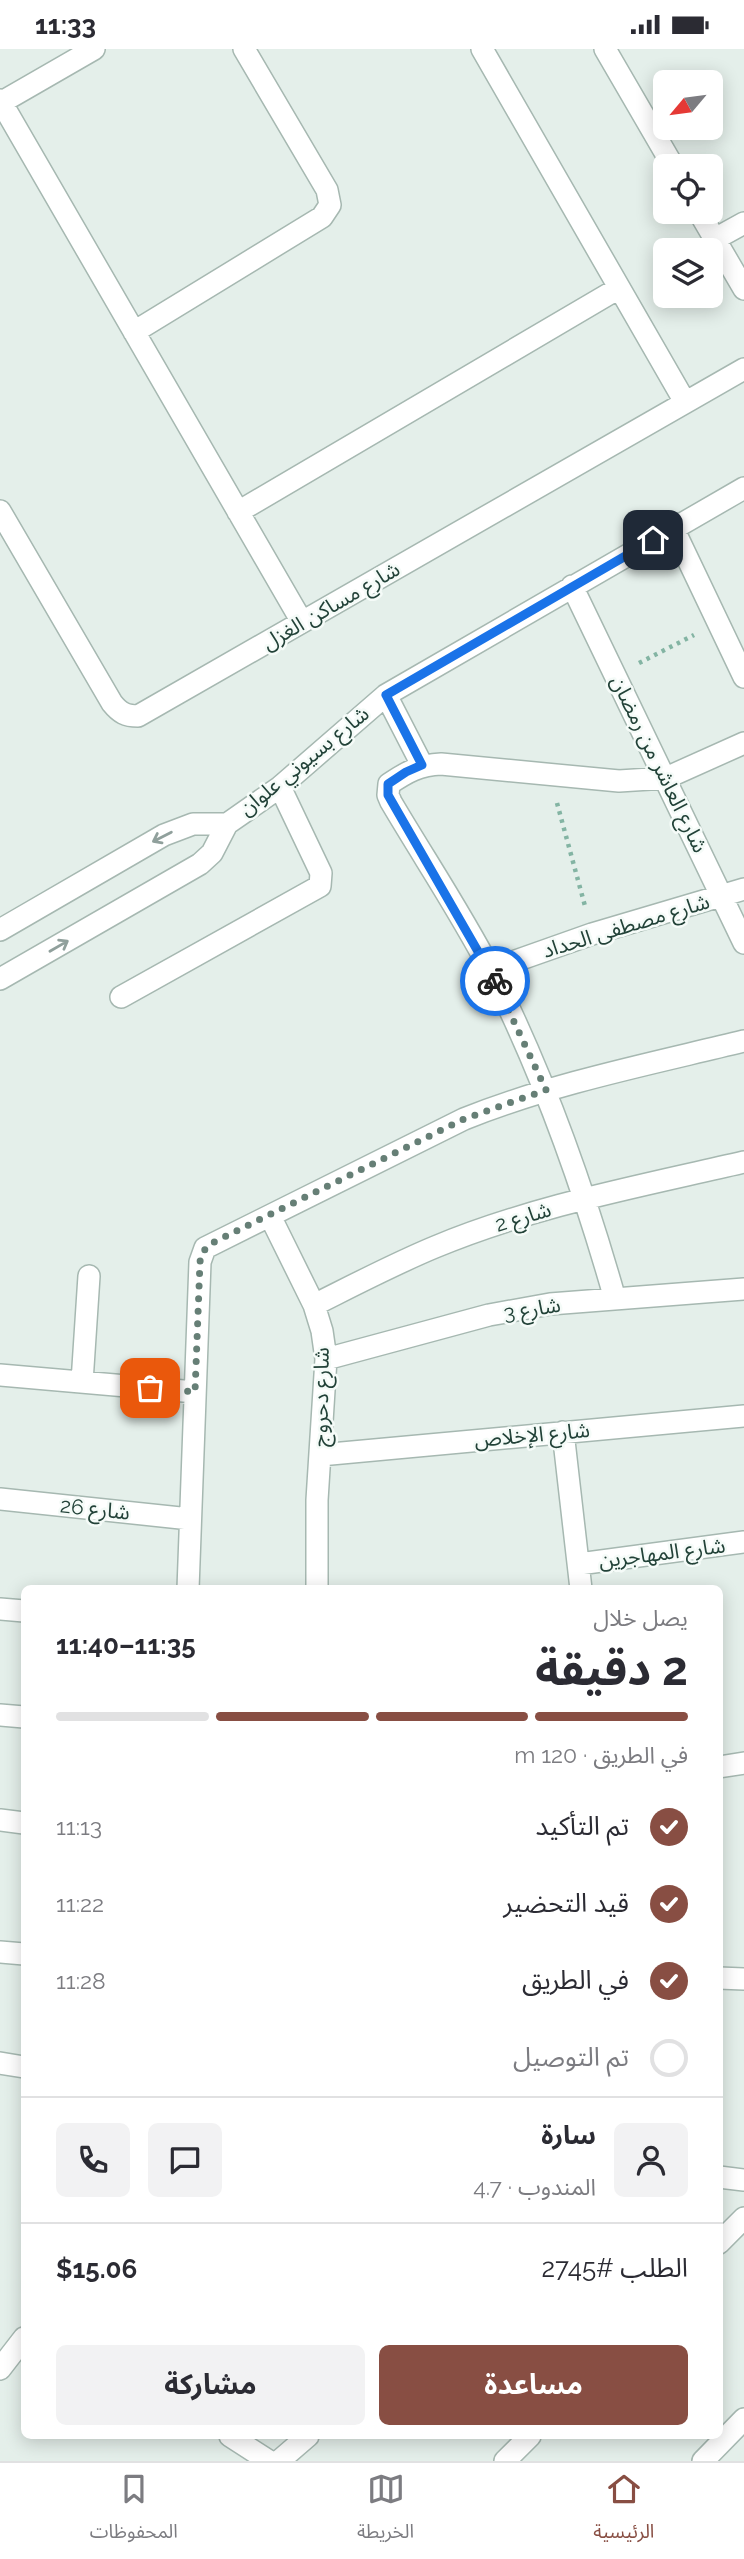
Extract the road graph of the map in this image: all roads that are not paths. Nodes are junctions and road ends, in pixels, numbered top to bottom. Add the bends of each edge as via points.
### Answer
1 (94, 49) edge
2 (244, 49) edge
3 (482, 49) edge
4 (605, 49) edge
5 (1, 101) edge
6 (666, 154) edge
7 (744, 223) edge
8 (717, 238) edge
9 (723, 253) edge
10 (619, 288) junction
11 (744, 289) edge
12 (134, 332) junction
13 (744, 369) edge
14 (685, 402) junction
15 (744, 488) edge
16 (0, 511) edge
17 (238, 512) junction
18 (673, 529) junction
19 (572, 586) junction
20 (302, 622) junction
21 (744, 677) edge
22 (386, 695) junction
23 (744, 743) edge
24 (422, 765) junction
25 (666, 779) junction
26 (279, 787) junction
27 (227, 824) junction
28 (744, 889) edge
29 (723, 896) junction
30 (0, 930) edge
31 (744, 943) edge
32 (490, 970) junction
33 (0, 979) edge
34 (121, 997) dead end
35 (744, 1041) edge
36 (546, 1090) junction
37 (744, 1162) edge
38 (586, 1198) junction
39 (270, 1216) junction
40 (89, 1276) dead end
41 (744, 1289) edge
42 (615, 1299) junction
43 (314, 1305) junction
44 (326, 1359) junction
45 (0, 1375) edge
46 (82, 1382) junction
47 (195, 1392) junction
48 (744, 1416) edge
49 (562, 1433) junction
50 (320, 1455) junction
51 (0, 1499) edge
52 (191, 1519) junction
53 (744, 1542) edge
54 (579, 1564) junction
55 (188, 1585) edge
56 (317, 1585) edge
57 (582, 1585) edge
58 (0, 1609) edge
59 (21, 1611) edge
60 (0, 1715) edge
61 (21, 1717) edge
62 (744, 1763) edge
63 (723, 1766) edge
64 (0, 1820) edge
65 (21, 1823) edge
66 (0, 1952) edge
67 (21, 1954) edge
68 (723, 1978) edge
69 (744, 1979) edge
70 (0, 2063) edge
71 (21, 2066) edge
72 (723, 2177) edge
73 (744, 2180) edge
74 (744, 2218) edge
75 (723, 2239) edge
76 (21, 2342) edge
77 (0, 2369) edge
78 (744, 2419) edge
79 (235, 2439) edge
80 (305, 2439) edge
81 (527, 2439) edge
82 (269, 2461) edge
83 (279, 2461) edge
84 (505, 2461) edge
85 (703, 2461) edge

1 - 5 street
2 - 12 street via 327,190 330,205 322,217
3 - 10 street
4 - 6 street
5 - 12 street
7 - 8 street
9 - 11 street
10 - 14 street
10 - 17 street
12 - 17 street
13 - 14 street, شارع مساكن الغزل
14 - 20 street, شارع مساكن الغزل
15 - 18 street, شارع بسيوني علوان
16 - 20 street, شارع مساكن الغزل via 112,703 128,716 148,712
17 - 20 street
18 - 19 street, شارع بسيوني علوان
18 - 21 street
19 - 22 street, شارع بسيوني علوان
19 - 25 street, شارع العاشر من رمضان
22 - 24 street
22 - 26 street, شارع بسيوني علوان
23 - 25 street
24 - 25 street via 620,781
24 - 32 street via 388,784 388,795
25 - 29 street, شارع العاشر من رمضان
26 - 27 street, شارع بسيوني علوان
26 - 34 street via 321,873 320,885
27 -> 30 street, شارع بسيوني علوان via 193,824 164,835
33 -> 27 street, شارع بسيوني علوان via 193,869 212,853
28 - 29 street, شارع مصطفى الحداد
29 - 31 street, شارع العاشر من رمضان
29 - 32 street, شارع مصطفى الحداد
32 - 36 street
35 - 36 street
36 - 38 street
36 - 39 street via 464,1119
37 - 38 street, شارع 2
38 - 42 street
38 - 43 street, شارع 2 via 436,1247
39 - 43 street, شارع دحروج
39 - 47 street via 210,1244 201,1254
40 - 46 street
41 - 42 street, شارع 3
42 - 44 street, شارع 3 via 489,1315
43 - 44 street, شارع دحروج
44 - 50 street, شارع دحروج
45 - 46 street
46 - 47 street
47 - 52 street
48 - 49 street, شارع الإخلاص
49 - 50 street, شارع الإخلاص
49 - 54 street
50 - 56 street, شارع دحروج
51 - 52 street, شارع 26
52 - 55 street
53 - 54 street, شارع المهاجرين
54 - 57 street
58 - 59 street
60 - 61 street
62 - 63 street
64 - 65 street
66 - 67 street
68 - 69 street
70 - 71 street
72 - 73 street
74 - 75 street
76 - 77 street
78 - 85 street
79 - 82 street
80 - 83 street
81 - 84 street

